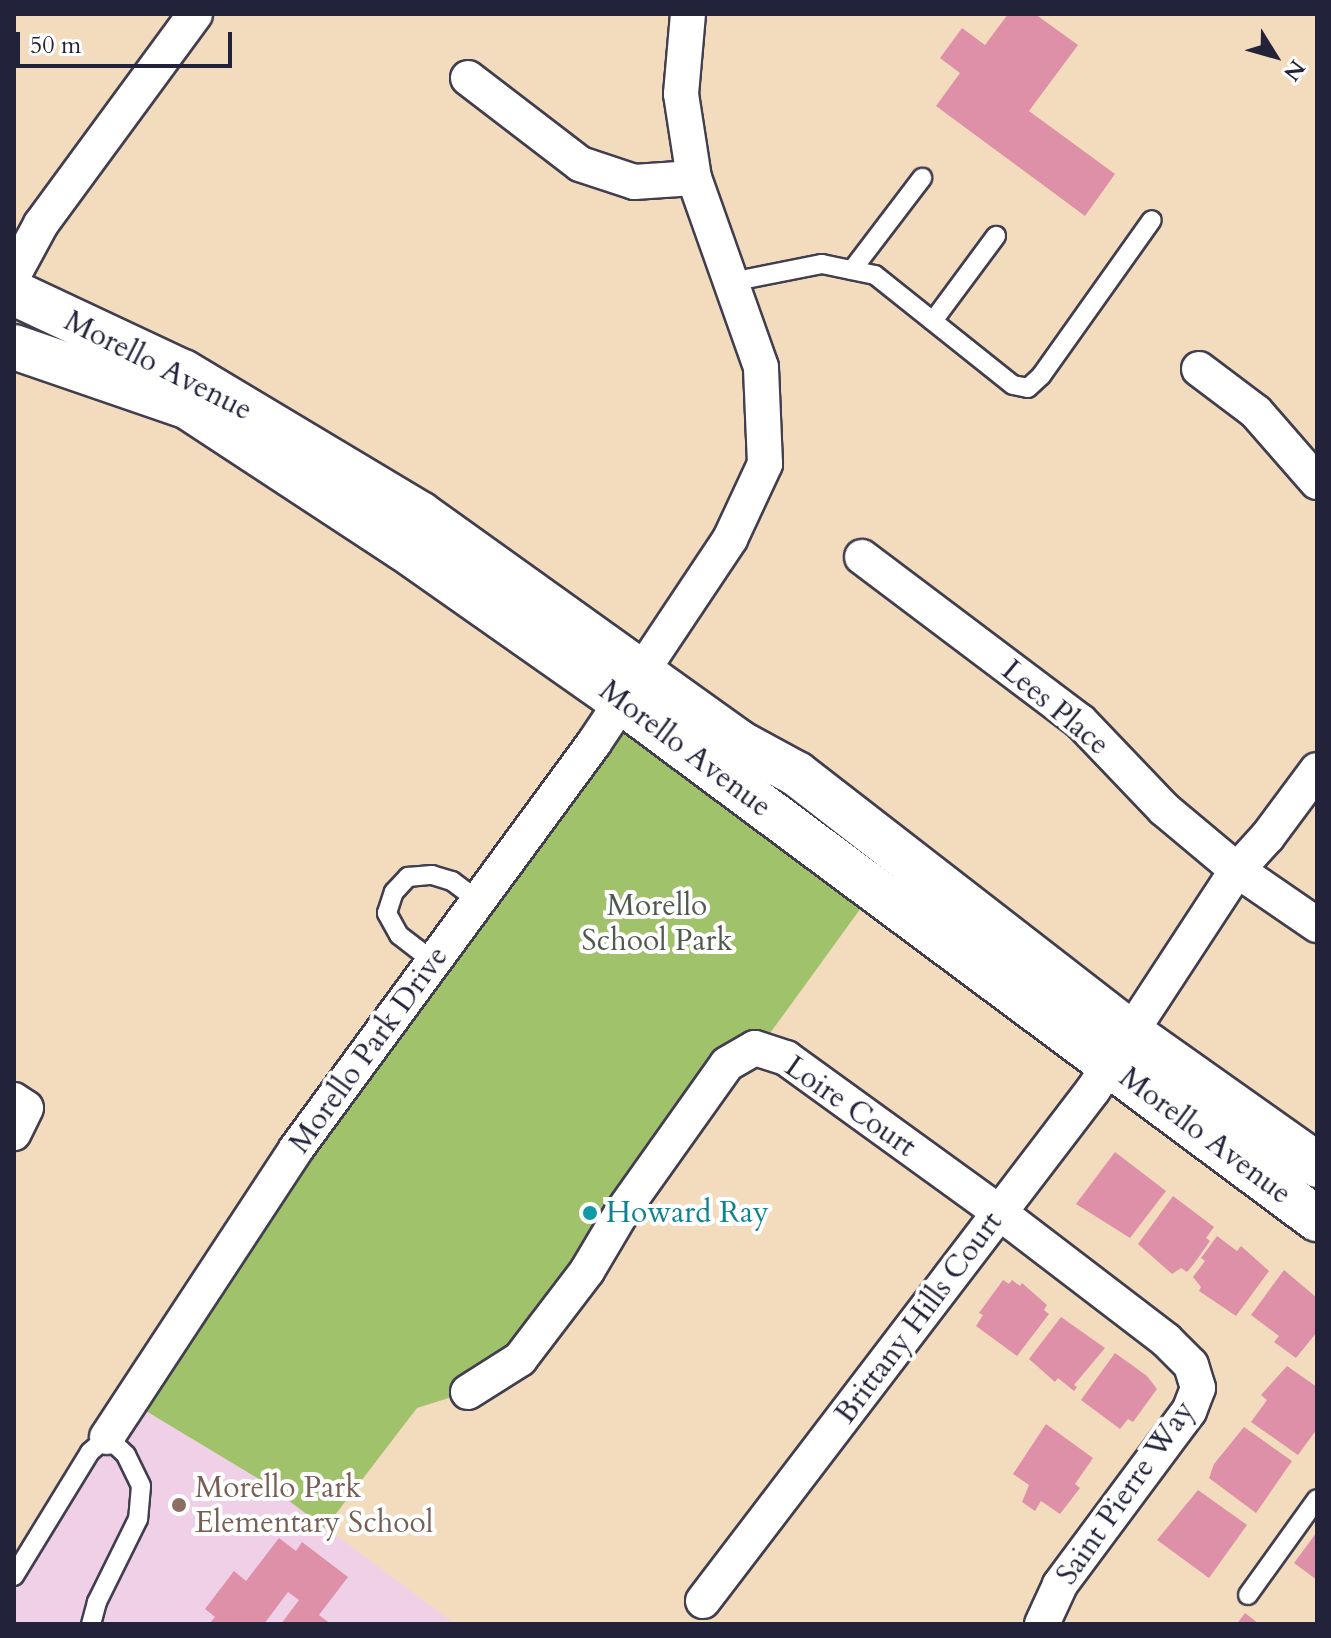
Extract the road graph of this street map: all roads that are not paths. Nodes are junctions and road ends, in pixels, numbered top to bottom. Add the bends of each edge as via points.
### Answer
1 (195, 14) edge
2 (688, 14) edge
3 (468, 78) dead end
4 (694, 178) junction
5 (922, 178) dead end
6 (1152, 220) dead end
7 (996, 236) dead end
8 (852, 270) junction
9 (14, 274) edge
10 (731, 282) junction
11 (14, 293) edge
12 (933, 321) junction
13 (14, 347) edge
14 (1199, 369) dead end
15 (1317, 482) edge
16 (862, 557) dead end
17 (631, 686) junction
18 (1317, 770) edge
19 (1237, 870) junction
20 (479, 901) junction
21 (1317, 925) edge
22 (434, 962) junction
23 (1118, 1048) junction
24 (1317, 1165) edge
25 (1000, 1213) junction
26 (1317, 1219) edge
27 (468, 1392) dead end
28 (107, 1437) junction
29 (1317, 1499) edge
30 (14, 1576) edge
31 (1248, 1595) dead end
32 (703, 1601) dead end
33 (91, 1624) edge
34 (1042, 1624) edge

1 - 9 street via 41,224
2 - 4 street, Morello Park Drive via 681,94
3 - 4 street via 580,164 634,182
4 - 10 street, Morello Park Drive
5 - 8 lane
6 - 12 lane via 1028,388 1013,385
7 - 12 lane
8 - 10 lane via 822,264
8 - 12 lane via 875,275
10 - 17 street, Morello Park Drive via 761,367 765,464 730,539
11 - 17 street, Morello Avenue via 183,372 420,514
13 - 17 street, Morello Avenue via 188,407 403,548
14 - 15 street via 1256,412
16 - 19 street, Lees Place via 1080,721 1164,809
17 - 20 street, Morello Park Drive
17 - 23 street, Morello Avenue via 797,774
18 - 19 street, Brittany Hills Court
19 - 21 street, Lees Place
19 - 23 street, Brittany Hills Court
20 - 22 street, Morello Park Drive
20 - 22 lane via 452,881 432,875 408,877 394,892 387,913 399,935
22 - 28 street, Morello Park Drive via 296,1149
23 - 24 street, Morello Avenue
23 - 25 street, Brittany Hills Court
23 - 26 street, Morello Avenue
25 - 27 street, Loire Court via 786,1058 755,1048 727,1064 622,1212 587,1271 520,1359
25 - 32 street, Brittany Hills Court
25 - 34 street, Saint Pierre Way via 1166,1340 1191,1365 1198,1388 1189,1411 1060,1585
28 - 30 lane via 90,1452
28 - 33 lane via 126,1455 141,1486 138,1519
29 - 31 lane

